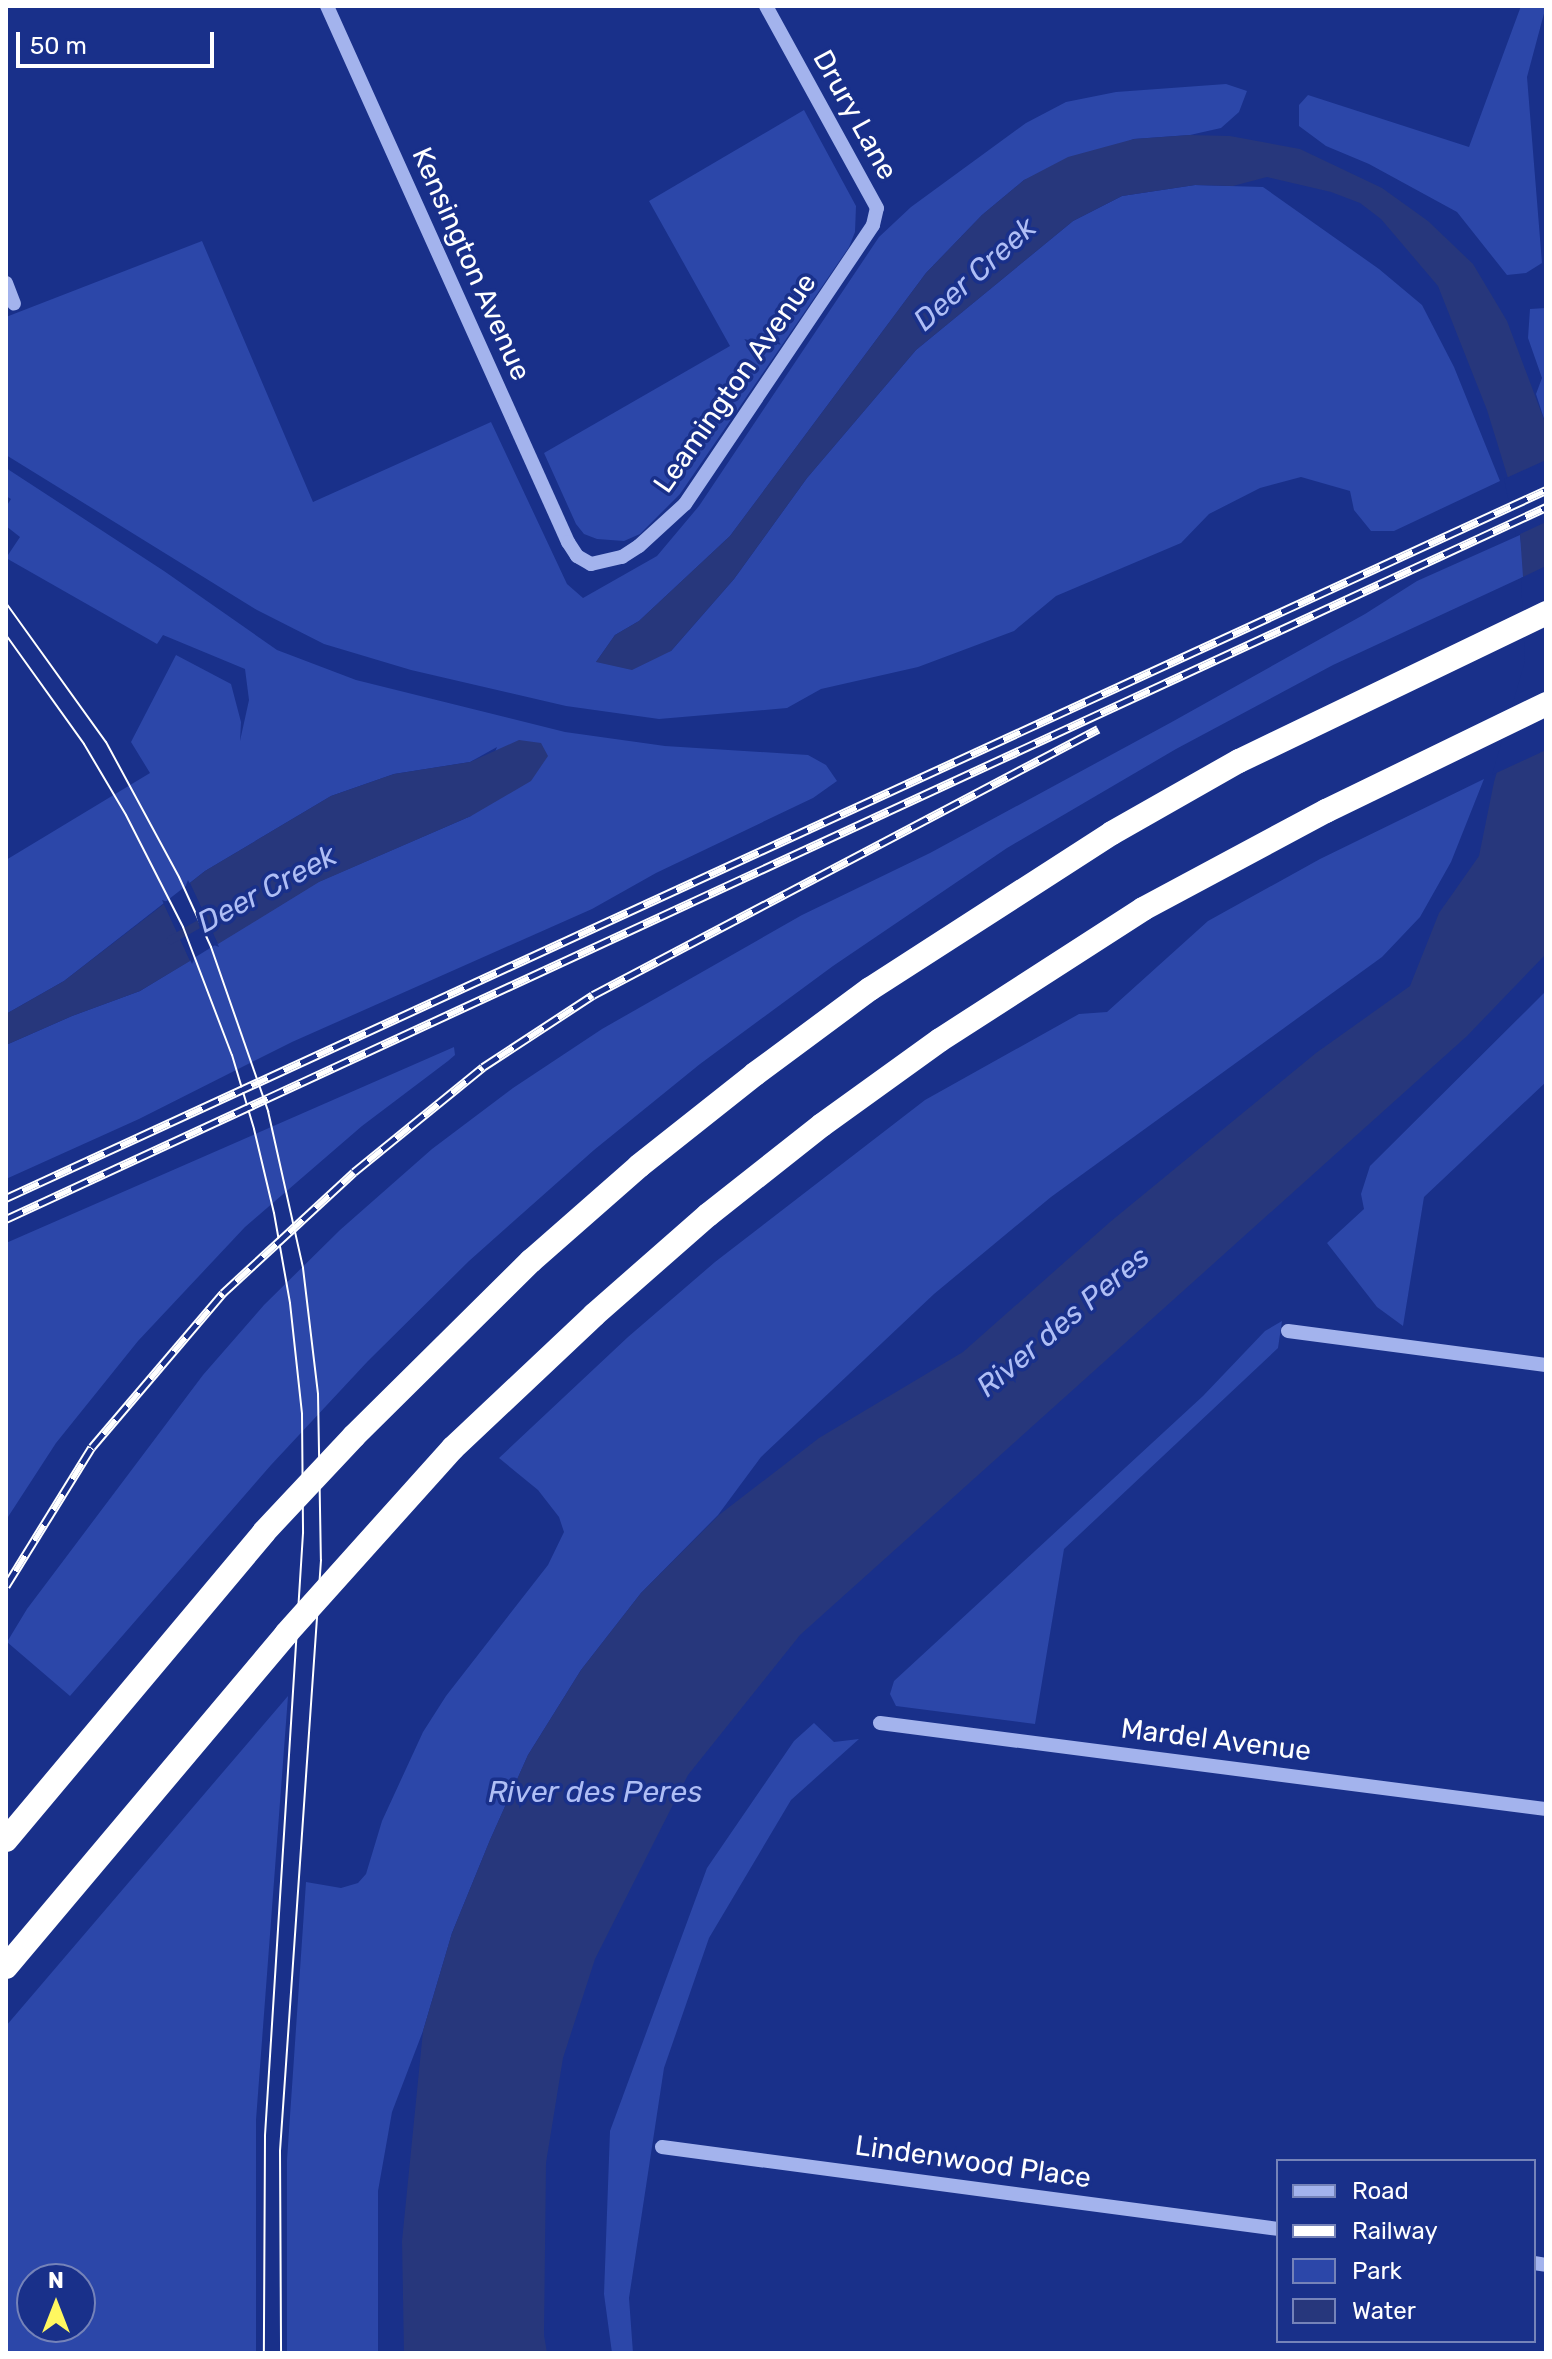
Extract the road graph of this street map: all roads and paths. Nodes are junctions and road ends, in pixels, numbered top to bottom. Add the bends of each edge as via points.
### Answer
1 (327, 6) edge
2 (766, 6) edge
3 (877, 208) joint
4 (6, 283) edge
5 (14, 304) dead end
6 (568, 542) joint
7 (1546, 613) edge
8 (1546, 704) edge
9 (1288, 1331) dead end
10 (1546, 1365) edge
11 (880, 1723) dead end
12 (1546, 1809) edge
13 (6, 1840) edge
14 (6, 1967) edge
15 (662, 2147) dead end
16 (1276, 2229) edge

1 - 6 street, Kensington Avenue
2 - 3 street, Drury Lane
3 - 6 street, Leamington Avenue via 865,239 685,504 664,527 622,557 591,564
4 - 5 street
7 - 13 highway via 1239,761 1112,833 870,989 639,1166 504,1288 354,1436 264,1532
8 - 14 highway via 1326,811 1143,909 940,1040 708,1215 453,1448 286,1634
9 - 10 street
11 - 12 street, Mardel Avenue
15 - 16 street, Lindenwood Place

